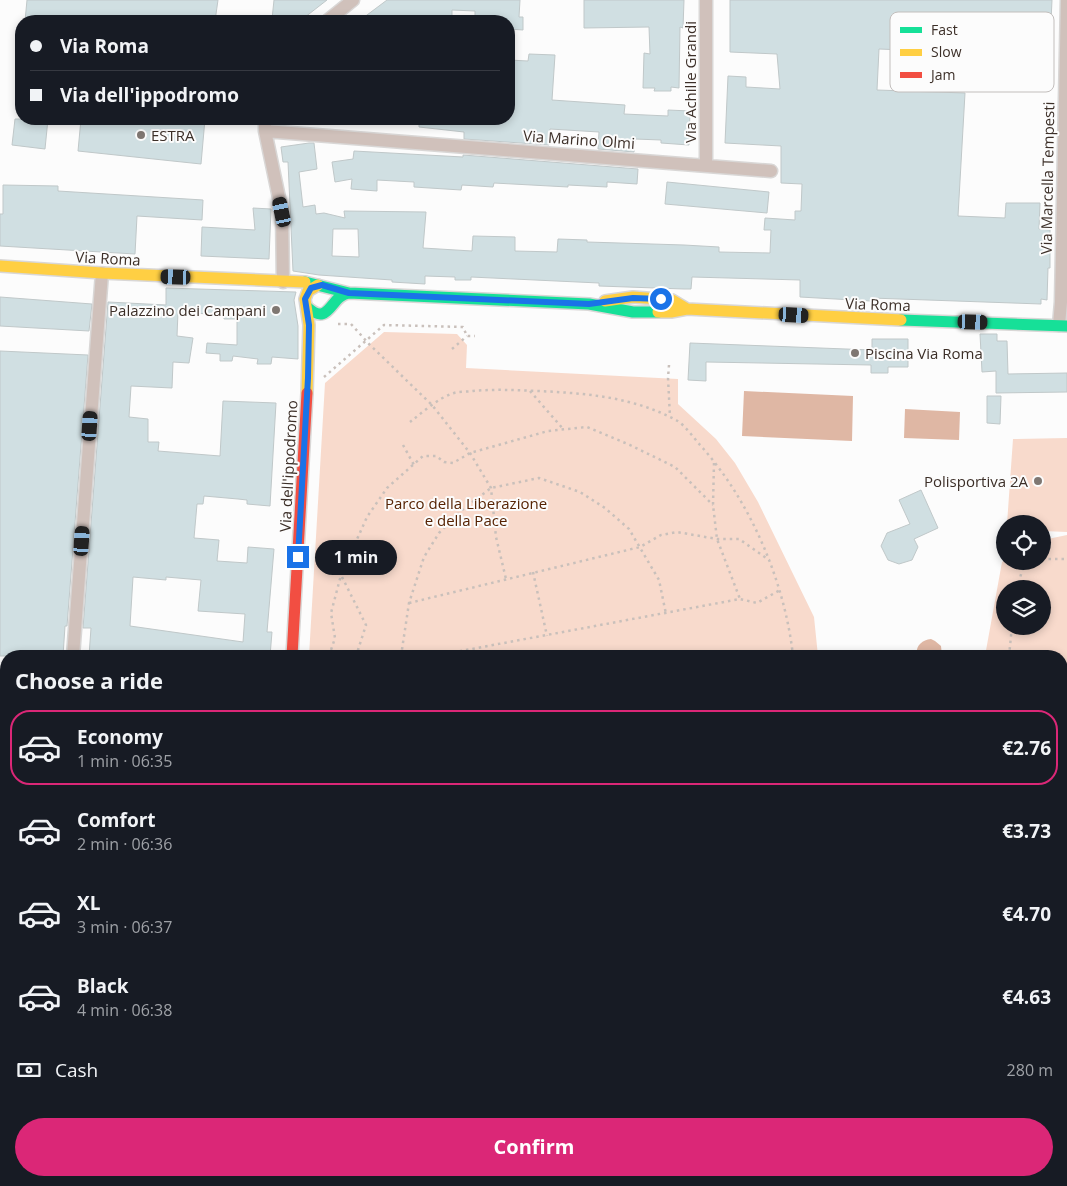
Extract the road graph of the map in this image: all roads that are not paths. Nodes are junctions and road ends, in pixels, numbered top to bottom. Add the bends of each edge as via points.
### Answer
1 (353, 0) edge
2 (706, 0) edge
3 (1067, 0) edge
4 (334, 15) edge
5 (265, 125) edge
6 (706, 165) junction
7 (771, 171) dead end
8 (1065, 190) edge
9 (0, 266) edge
10 (102, 273) junction
11 (283, 282) junction
12 (315, 287) junction
13 (349, 293) junction
14 (334, 303) junction
15 (307, 307) junction
16 (1063, 325) edge
17 (73, 650) edge
18 (292, 650) edge

1 - 4 street
2 - 6 street, Via Achille Grandi
3 - 8 street, Via Marcella Tempesti
5 - 6 street, Via Marino Olmi
5 - 11 street via 282,212
6 - 7 street, Via Marino Olmi
8 - 16 street, Via Marcella Tempesti
9 - 10 street, Via Roma
10 - 11 street, Via Roma
10 - 17 street
11 - 12 street, Via Roma
12 - 13 street, Via Roma
12 - 14 street via 334,296
12 - 15 street via 305,299
13 - 14 street
13 - 16 street, Via Roma via 589,304 649,298 672,300 687,309
14 - 15 street via 322,314
15 - 18 street, Via dell'ippodromo via 308,378

